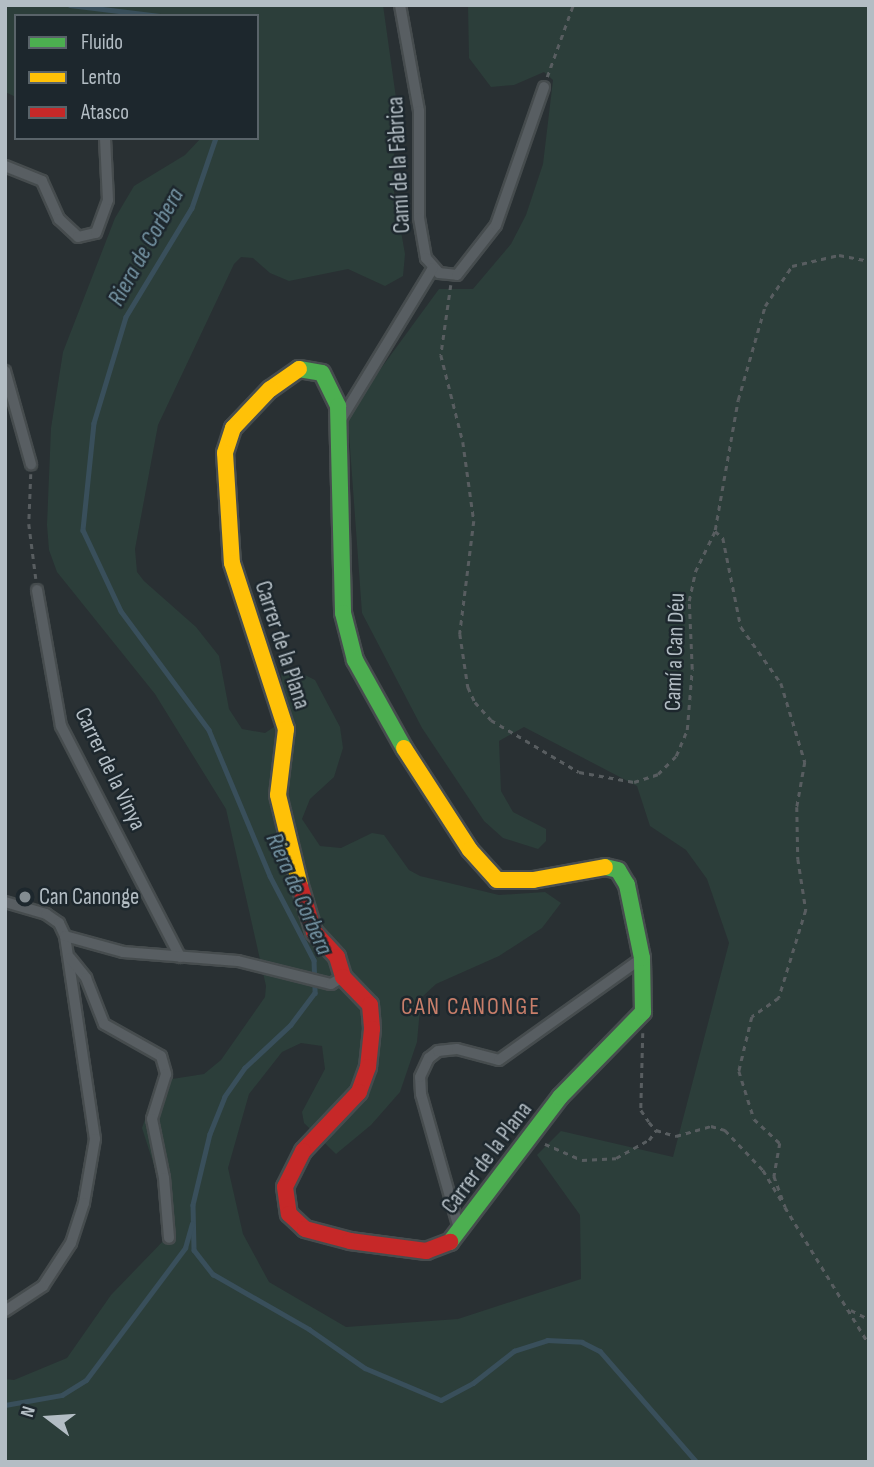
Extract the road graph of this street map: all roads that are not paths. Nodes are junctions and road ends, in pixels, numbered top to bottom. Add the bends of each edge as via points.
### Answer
1 (400, 5) edge
2 (544, 87) road end
3 (106, 140) edge
4 (5, 166) edge
5 (433, 268) junction
6 (5, 371) edge
7 (340, 422) junction
8 (31, 464) road end
9 (37, 590) road end
10 (5, 902) edge
11 (65, 936) junction
12 (180, 957) junction
13 (69, 958) junction
14 (642, 958) junction
15 (337, 980) junction
16 (460, 1232) junction
17 (169, 1238) dead end
18 (5, 1311) edge

1 - 5 street, Camí de la Fàbrica via 419,111 419,218 426,258
2 - 5 street via 500,217 462,271 452,278
3 - 4 street via 108,200 96,233 78,237 59,219 42,180
5 - 7 street
6 - 8 street
7 - 14 street, Carrer de la Plana via 343,614 355,660 380,707 457,831 484,870 497,880 533,880 601,866 618,870 627,885
7 - 15 street, Carrer de la Plana via 328,379 323,373 299,369 253,405 233,428 225,453 232,563 286,729 278,795 283,831 314,932 337,957
9 - 12 street, Carrer de la Vinya via 61,726
10 - 11 street via 46,914 59,923
11 - 12 street via 123,952
11 - 13 street
12 - 15 street via 238,961
13 - 17 street via 86,978 104,1024 161,1056 166,1074 152,1119 164,1178
13 - 18 street via 95,1139 84,1203 71,1243 43,1286
14 - 16 street, Carrer de la Plana via 643,1012 560,1097
14 - 16 street via 499,1060 457,1049 438,1051 429,1058 420,1077 421,1094
15 - 16 street, Carrer de la Plana via 370,1005 368,1067 344,1112 292,1169 285,1187 289,1214 305,1228 350,1241 426,1251

